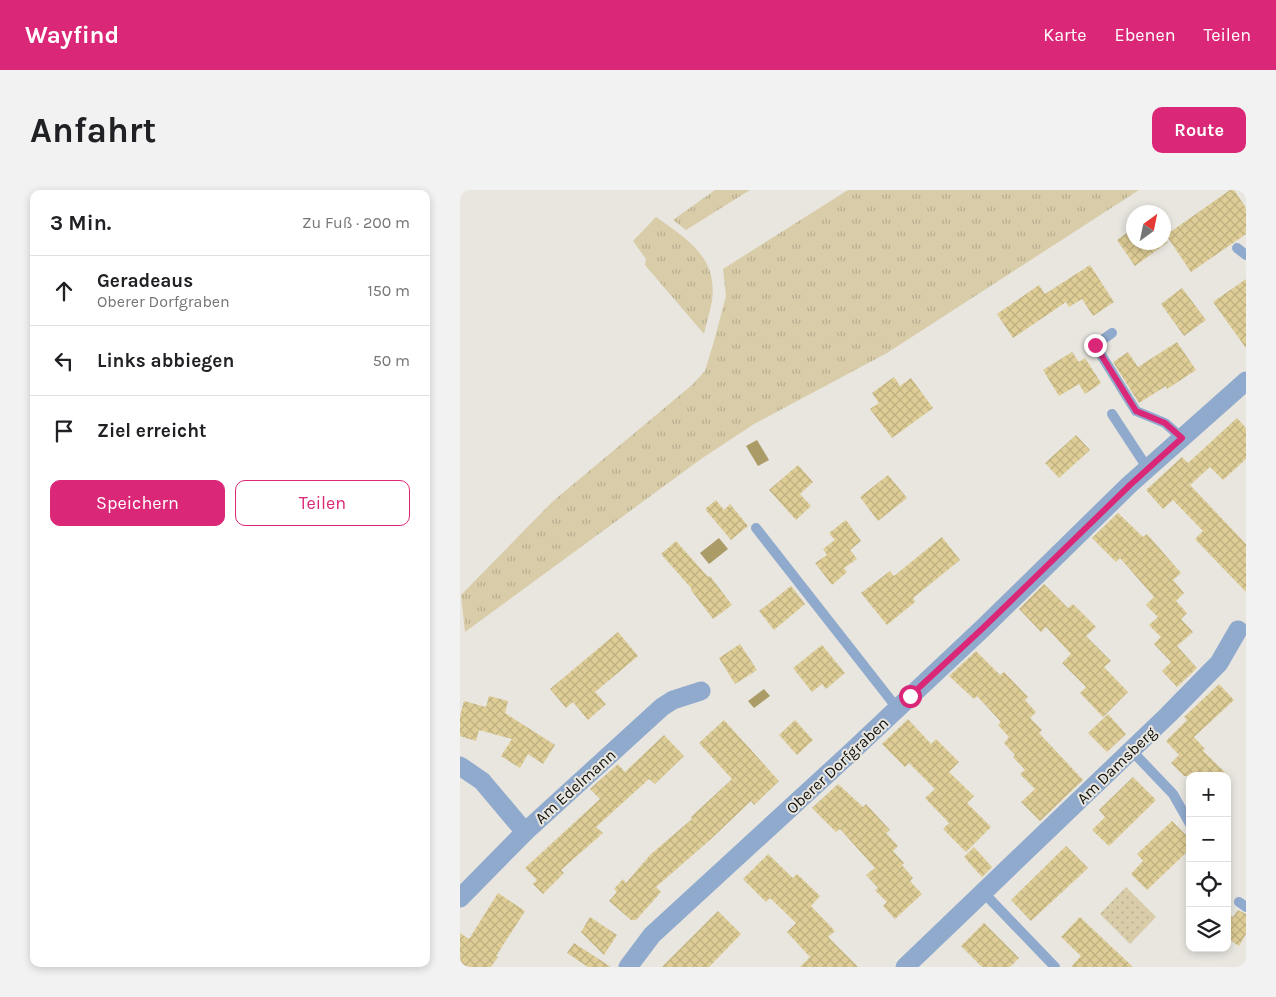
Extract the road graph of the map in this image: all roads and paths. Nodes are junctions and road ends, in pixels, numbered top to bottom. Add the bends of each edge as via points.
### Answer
1 (1237, 248) dead end
2 (1246, 255) edge
3 (1112, 332) dead end
4 (1246, 381) edge
5 (1112, 414) dead end
6 (1182, 438) junction
7 (1148, 469) junction
8 (756, 528) dead end
9 (1238, 630) dead end
10 (701, 691) dead end
11 (897, 708) junction
12 (1131, 750) junction
13 (460, 766) edge
14 (1186, 817) edge
15 (525, 832) junction
16 (983, 892) junction
17 (460, 898) edge
18 (628, 967) edge
19 (906, 967) edge
20 (1055, 967) edge

1 - 2 lane
3 - 6 lane via 1095,345 1136,411 1165,423
4 - 6 street, Oberer Dorfgraben
5 - 7 lane
6 - 7 street, Oberer Dorfgraben
7 - 11 street, Oberer Dorfgraben
8 - 11 lane
9 - 12 street, Am Damsberg via 1219,663
10 - 15 street, Am Edelmann via 662,706
11 - 18 street, Oberer Dorfgraben via 652,935
12 - 14 lane via 1173,794
12 - 16 street, Am Damsberg
13 - 15 street via 482,781
15 - 17 street, Am Edelmann
16 - 19 street, Am Damsberg
16 - 20 lane

